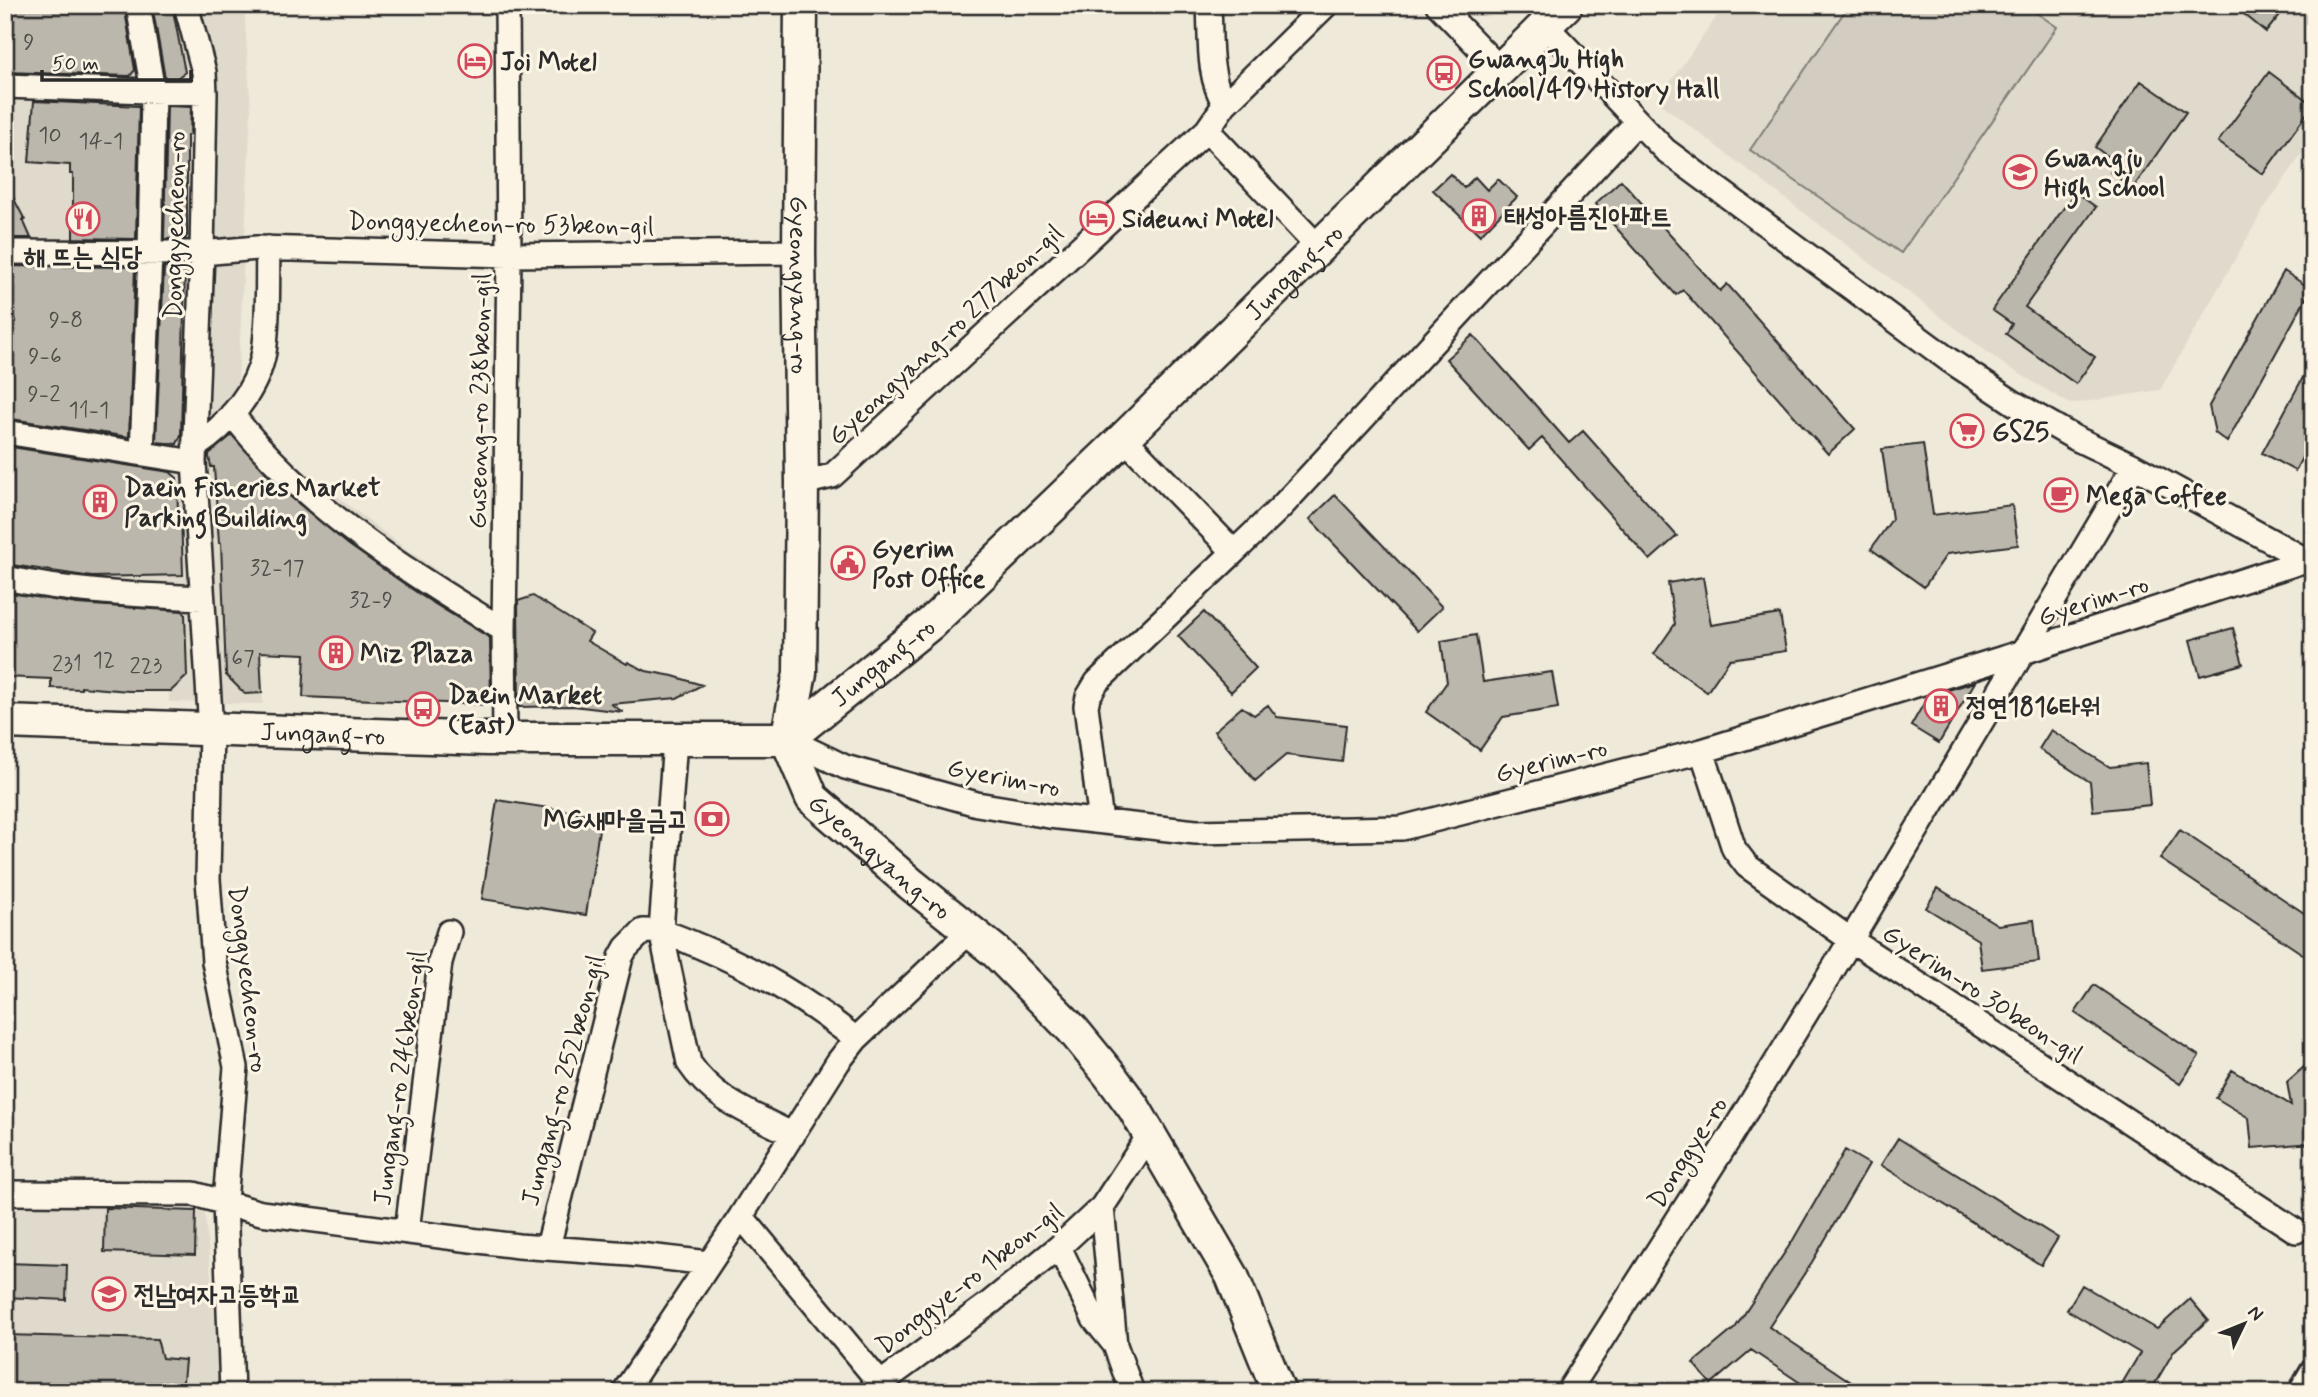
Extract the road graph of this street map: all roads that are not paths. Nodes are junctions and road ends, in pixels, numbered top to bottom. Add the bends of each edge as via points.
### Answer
1 (138, 5) edge
2 (186, 5) edge
3 (507, 5) edge
4 (801, 5) edge
5 (1209, 5) edge
6 (1326, 5) edge
7 (1438, 5) edge
8 (1556, 15) edge
9 (1500, 69) junction
10 (5, 86) edge
11 (153, 91) junction
12 (205, 93) junction
13 (1225, 104) junction
14 (1637, 122) junction
15 (1208, 130) junction
16 (1318, 247) junction
17 (268, 248) junction
18 (5, 252) edge
19 (799, 252) junction
20 (202, 253) junction
21 (150, 254) junction
22 (509, 254) junction
23 (232, 414) junction
24 (5, 432) edge
25 (1124, 438) junction
26 (142, 453) junction
27 (195, 454) junction
28 (2134, 466) junction
29 (802, 483) junction
30 (1234, 552) junction
31 (2309, 562) edge
32 (5, 578) edge
33 (202, 598) junction
34 (504, 630) junction
35 (2023, 652) junction
36 (5, 722) edge
37 (211, 730) junction
38 (505, 739) junction
39 (788, 739) junction
40 (676, 740) junction
41 (1702, 751) junction
42 (1101, 822) junction
43 (971, 930) junction
44 (661, 931) junction
45 (449, 932) dead end
46 (1851, 940) junction
47 (856, 1039) junction
48 (1150, 1134) junction
49 (793, 1135) junction
50 (5, 1193) edge
51 (225, 1202) junction
52 (1102, 1207) junction
53 (741, 1216) junction
54 (407, 1231) junction
55 (2296, 1231) dead end
56 (1059, 1247) junction
57 (548, 1248) junction
58 (709, 1264) junction
59 (1115, 1345) junction
60 (2313, 1370) edge
61 (878, 1389) edge
62 (232, 1392) edge
63 (624, 1392) edge
64 (1132, 1392) edge
65 (1279, 1392) edge
66 (1568, 1392) edge
67 (2300, 1392) edge

1 - 11 street
2 - 12 street, Donggyecheon-ro
3 - 22 street, Guseong-ro 238beon-gil
4 - 19 main road, Gyeongyang-ro
5 - 13 street via 1214,78
6 - 13 street, Gyeongyang-ro 277beon-gil
7 - 9 street
8 - 9 main road, Jungang-ro
8 - 14 street
9 - 16 main road, Jungang-ro
10 - 11 street
11 - 12 street
11 - 21 street
12 - 20 street, Donggyecheon-ro
13 - 15 street, Gyeongyang-ro 277beon-gil
14 - 28 street via 1665,150 1949,360 2075,438
14 - 30 street via 1300,487
15 - 16 street
15 - 29 street, Gyeongyang-ro 277beon-gil via 832,477
16 - 25 main road, Jungang-ro
17 - 20 street, Donggyecheon-ro 53beon-gil
17 - 22 street, Donggyecheon-ro 53beon-gil
17 - 23 street via 264,352 257,376
18 - 21 street, Donggyecheon-ro 53beon-gil
19 - 22 street, Donggyecheon-ro 53beon-gil
19 - 29 main road, Gyeongyang-ro
20 - 21 street, Donggyecheon-ro 53beon-gil
20 - 27 street, Donggyecheon-ro
21 - 26 street
22 - 34 street, Guseong-ro 238beon-gil
23 - 27 street
23 - 34 street via 306,493 422,581
24 - 26 street
25 - 30 street
25 - 39 main road, Jungang-ro via 931,623
26 - 27 street
27 - 33 street, Donggyecheon-ro
28 - 31 street
28 - 35 street, Donggye-ro
29 - 39 main road, Gyeongyang-ro via 800,673
30 - 42 street via 1097,682 1088,696
31 - 35 street, Gyerim-ro
32 - 33 street via 125,595
33 - 37 street, Donggyecheon-ro
34 - 38 street, Guseong-ro 238beon-gil
35 - 41 street, Gyerim-ro
35 - 46 street, Donggye-ro
36 - 37 main road, Jungang-ro
37 - 38 main road, Jungang-ro
37 - 51 street, Donggyecheon-ro via 208,879 214,961 236,1067
38 - 40 main road, Jungang-ro
39 - 40 main road, Jungang-ro
39 - 42 street, Gyerim-ro via 845,767 937,794
39 - 43 main road, Gyeongyang-ro via 812,798
40 - 44 street
41 - 42 street, Gyerim-ro via 1402,828 1196,832
41 - 46 street, Gyerim-ro 30beon-gil via 1741,860
43 - 47 street
43 - 48 main road, Gyeongyang-ro via 1073,1030
44 - 47 street via 783,986
44 - 49 street via 689,1063 700,1079 732,1105
44 - 57 street, Jungang-ro 252beon-gil via 643,931 621,957
45 - 54 street, Jungang-ro 246beon-gil via 440,961
46 - 55 street, Gyerim-ro 30beon-gil
46 - 66 street, Donggye-ro
47 - 49 street
48 - 52 street, Donggye-ro 1beon-gil
48 - 65 main road, Gyeongyang-ro via 1232,1276
49 - 53 street
50 - 51 street via 194,1194
51 - 54 street via 261,1213
51 - 62 street, Donggyecheon-ro
52 - 56 street, Donggye-ro 1beon-gil
52 - 59 street
53 - 58 street
53 - 61 street
54 - 57 street
56 - 59 street via 1094,1319
56 - 61 street, Donggye-ro 1beon-gil
57 - 58 street
58 - 63 street
59 - 64 street
60 - 67 street

